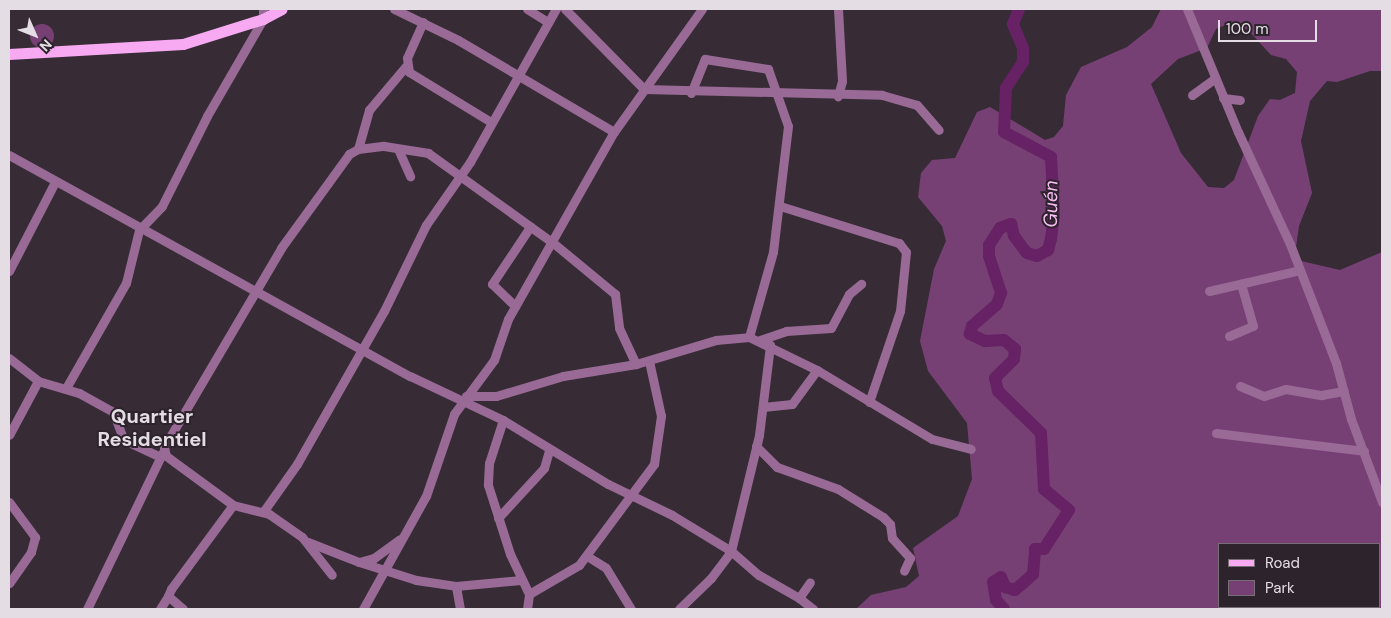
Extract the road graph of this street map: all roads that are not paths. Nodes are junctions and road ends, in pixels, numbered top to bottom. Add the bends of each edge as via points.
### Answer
1 (282, 9) edge
2 (394, 9) edge
3 (527, 9) edge
4 (556, 9) edge
5 (565, 9) edge
6 (702, 9) edge
7 (838, 9) edge
8 (1187, 9) edge
9 (263, 14) edge
10 (423, 22) junction
11 (548, 22) junction
12 (9, 54) edge
13 (406, 66) junction
14 (517, 76) junction
15 (1215, 78) junction
16 (644, 89) junction
17 (691, 93) junction
18 (776, 95) junction
19 (1192, 95) dead end
20 (838, 96) junction
21 (1223, 98) junction
22 (1240, 100) dead end
23 (491, 122) junction
24 (939, 130) dead end
25 (614, 132) junction
26 (358, 149) junction
27 (398, 149) junction
28 (9, 155) edge
29 (462, 174) junction
30 (410, 176) dead end
31 (55, 182) junction
32 (780, 206) junction
33 (530, 227) junction
34 (139, 230) junction
35 (552, 242) junction
36 (1300, 270) junction
37 (9, 272) edge
38 (861, 284) dead end
39 (1241, 284) junction
40 (1209, 291) dead end
41 (255, 292) junction
42 (515, 306) junction
43 (1229, 336) dead end
44 (749, 338) junction
45 (760, 340) junction
46 (770, 345) junction
47 (362, 346) junction
48 (9, 358) edge
49 (649, 361) junction
50 (636, 364) junction
51 (817, 370) junction
52 (38, 381) junction
53 (1240, 386) dead end
54 (66, 388) junction
55 (1344, 391) junction
56 (464, 399) junction
57 (869, 402) junction
58 (763, 407) junction
59 (503, 420) junction
60 (1216, 433) dead end
61 (9, 435) edge
62 (756, 446) junction
63 (971, 448) dead end
64 (549, 450) junction
65 (1364, 451) junction
66 (161, 454) junction
67 (631, 495) junction
68 (9, 502) edge
69 (1382, 502) edge
70 (232, 504) junction
71 (262, 512) junction
72 (498, 518) junction
73 (400, 539) junction
74 (308, 542) junction
75 (731, 551) junction
76 (587, 556) junction
77 (359, 562) junction
78 (904, 571) dead end
79 (382, 572) junction
80 (332, 575) dead end
81 (522, 580) junction
82 (810, 582) dead end
83 (9, 583) edge
84 (456, 586) junction
85 (529, 594) junction
86 (168, 596) junction
87 (799, 598) junction
88 (87, 609) edge
89 (160, 609) edge
90 (183, 609) edge
91 (363, 609) edge
92 (460, 609) edge
93 (527, 609) edge
94 (631, 609) edge
95 (679, 609) edge
96 (813, 609) edge

1 - 9 main road
2 - 10 street
3 - 11 street
4 - 11 street
5 - 16 street
6 - 16 street
7 - 20 street via 842,81
8 - 15 street
9 - 12 main road via 183,44
9 - 34 street via 162,206
10 - 13 street
10 - 14 street
11 - 14 street
13 - 23 street via 415,76
13 - 26 street via 369,110
14 - 23 street
14 - 25 street
15 - 19 street
15 - 21 street
16 - 17 street
16 - 25 street
17 - 18 street
17 - 18 street via 705,59 770,70
18 - 20 street
18 - 32 street via 788,126
20 - 24 street via 882,95 917,105
21 - 22 street
21 - 36 street
23 - 29 street
25 - 35 street
26 - 27 street
26 - 41 street via 349,154 281,248
27 - 29 street via 428,152
27 - 30 street
28 - 31 street
29 - 33 street
29 - 47 street via 426,225
31 - 34 street
31 - 37 street
32 - 44 street via 764,294
32 - 57 street via 899,243 906,252 900,311
33 - 35 street
33 - 42 street via 492,284
34 - 41 street
34 - 54 street via 126,283
35 - 42 street
35 - 50 street via 615,294 619,328
36 - 39 street
36 - 55 street
38 - 45 street via 853,289 831,328 786,330
39 - 40 street
39 - 43 street via 1254,324 1248,331
41 - 47 street
41 - 66 street
42 - 56 street via 494,360
44 - 45 street
44 - 49 street via 716,340
45 - 46 street
46 - 51 street
46 - 58 street
47 - 56 street
47 - 71 street via 297,464
48 - 52 street
49 - 50 street
49 - 67 street via 661,431 654,464
50 - 56 street via 563,376 489,397
51 - 57 street
51 - 58 street via 792,404
52 - 54 street
52 - 61 street
53 - 55 street via 1264,396 1286,389 1321,395
54 - 66 street via 117,415 124,440
55 - 65 street
56 - 59 street
56 - 73 street via 426,496
57 - 63 street via 932,439
58 - 62 street
59 - 64 street
59 - 72 street via 488,475
60 - 65 street
62 - 75 street
62 - 78 street via 776,467 838,489 883,517 890,524 892,538 910,558
64 - 67 street
64 - 72 street via 544,468
65 - 69 street
66 - 70 street
66 - 88 street
67 - 75 street
67 - 76 street
68 - 83 street via 35,537 31,552
70 - 71 street
70 - 86 street
71 - 74 street
72 - 81 street
73 - 77 street via 374,558
73 - 79 street
74 - 77 street
74 - 80 street
75 - 87 street via 759,575
75 - 95 street via 711,578
76 - 85 street via 570,573
76 - 94 street via 606,568
77 - 79 street
79 - 84 street
79 - 91 street
81 - 84 street
81 - 85 street
82 - 87 street
84 - 92 street
85 - 93 street
86 - 89 street
86 - 90 street
87 - 96 street

